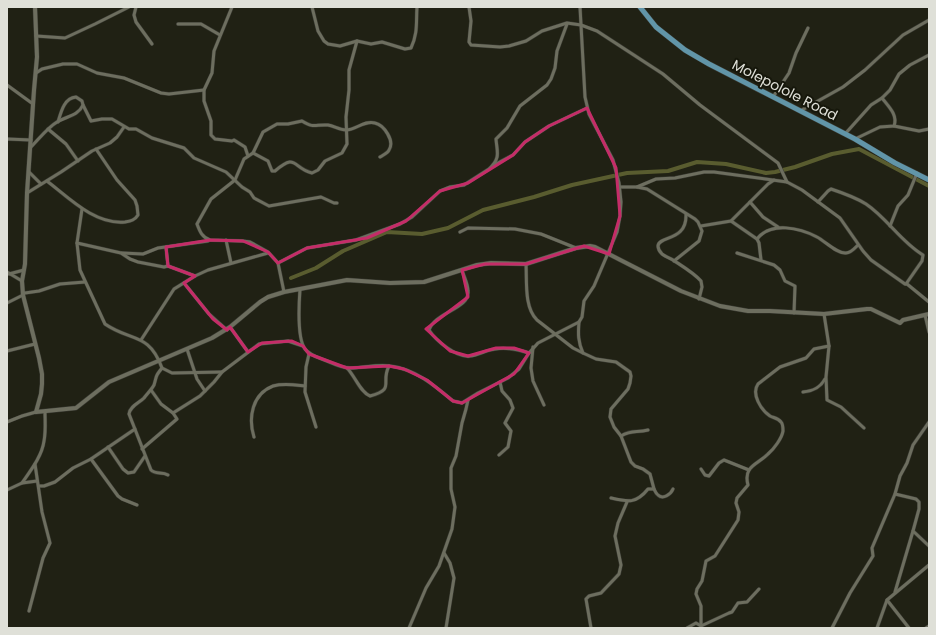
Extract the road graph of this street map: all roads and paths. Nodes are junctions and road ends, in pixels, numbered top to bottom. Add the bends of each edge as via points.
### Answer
1 (35, 7) edge
2 (129, 7) edge
3 (136, 7) edge
4 (232, 7) edge
5 (312, 7) edge
6 (418, 7) edge
7 (469, 7) edge
8 (580, 7) edge
9 (640, 7) edge
10 (929, 20) edge
11 (568, 23) junction
12 (178, 24) dead end
13 (581, 25) junction
14 (808, 28) dead end
15 (220, 35) junction
16 (36, 36) junction
17 (357, 41) junction
18 (152, 44) dead end
19 (929, 55) edge
20 (36, 73) junction
21 (7, 85) edge
22 (204, 90) junction
23 (773, 97) junction
24 (882, 98) junction
25 (33, 104) junction
26 (83, 105) junction
27 (587, 108) junction
28 (800, 111) junction
29 (58, 122) junction
30 (894, 126) junction
31 (124, 127) junction
32 (48, 129) junction
33 (929, 129) edge
34 (346, 130) junction
35 (845, 134) junction
36 (855, 139) junction
37 (7, 140) edge
38 (31, 140) junction
39 (30, 148) junction
40 (96, 149) junction
41 (253, 153) junction
42 (248, 156) junction
43 (380, 157) dead end
44 (78, 161) junction
45 (492, 165) junction
46 (29, 172) junction
47 (916, 173) junction
48 (235, 180) junction
49 (774, 180) junction
50 (929, 180) edge
51 (46, 181) junction
52 (787, 182) junction
53 (41, 184) junction
54 (619, 185) junction
55 (637, 187) junction
56 (27, 193) junction
57 (750, 202) junction
58 (818, 202) junction
59 (338, 203) dead end
60 (82, 209) junction
61 (686, 214) junction
62 (731, 221) junction
63 (701, 226) junction
64 (890, 226) junction
65 (778, 227) junction
66 (460, 232) dead end
67 (757, 239) junction
68 (210, 240) junction
69 (226, 240) junction
70 (77, 243) junction
71 (858, 245) junction
72 (166, 248) junction
73 (576, 248) junction
74 (268, 252) junction
75 (121, 253) junction
76 (737, 253) dead end
77 (609, 254) junction
78 (761, 260) junction
79 (674, 261) junction
80 (231, 263) junction
81 (278, 263) junction
82 (526, 264) junction
83 (168, 266) junction
84 (24, 270) junction
85 (462, 270) junction
86 (8, 273) edge
87 (195, 276) junction
88 (22, 281) junction
89 (85, 282) junction
90 (184, 283) junction
91 (906, 284) junction
92 (300, 289) junction
93 (284, 292) junction
94 (23, 295) junction
95 (699, 299) junction
96 (929, 302) edge
97 (7, 303) edge
98 (794, 313) junction
99 (824, 314) junction
100 (927, 315) edge
101 (579, 322) junction
102 (229, 328) junction
103 (929, 332) edge
104 (556, 334) junction
105 (141, 340) junction
106 (36, 344) junction
107 (303, 346) junction
108 (829, 346) junction
109 (533, 347) junction
110 (187, 349) junction
111 (7, 351) edge
112 (248, 352) junction
113 (529, 353) junction
114 (583, 353) junction
115 (309, 354) junction
116 (159, 360) junction
117 (389, 366) junction
118 (162, 368) junction
119 (347, 368) junction
120 (195, 372) junction
121 (222, 372) junction
122 (826, 377) junction
123 (500, 382) junction
124 (305, 386) junction
125 (151, 390) junction
126 (205, 391) junction
127 (803, 392) dead end
128 (468, 400) junction
129 (544, 405) dead end
130 (36, 412) junction
131 (45, 412) junction
132 (173, 413) junction
133 (7, 422) edge
134 (929, 422) edge
135 (316, 427) dead end
136 (864, 428) dead end
137 (135, 429) junction
138 (648, 430) dead end
139 (621, 436) junction
140 (254, 437) dead end
141 (108, 447) junction
142 (142, 449) junction
143 (499, 455) dead end
144 (145, 456) junction
145 (91, 459) junction
146 (35, 464) junction
147 (701, 469) dead end
148 (749, 470) junction
149 (168, 475) dead end
150 (37, 480) junction
151 (22, 483) junction
152 (39, 486) junction
153 (654, 489) junction
154 (7, 490) edge
155 (673, 490) dead end
156 (895, 494) junction
157 (611, 498) dead end
158 (627, 502) junction
159 (137, 505) dead end
160 (913, 531) junction
161 (929, 546) edge
162 (444, 553) junction
163 (929, 565) edge
164 (759, 589) dead end
165 (895, 592) junction
166 (887, 600) junction
167 (30, 611) dead end
168 (701, 626) junction
169 (929, 626) edge
170 (409, 628) edge
171 (446, 628) edge
172 (591, 628) edge
173 (688, 628) edge
174 (832, 628) edge
175 (877, 628) edge
176 (909, 628) edge
177 (926, 628) edge

1 - 16 street
2 - 16 street via 65,38
3 - 18 street via 136,22
4 - 15 street
5 - 17 street via 318,31 324,41 340,46
6 - 17 street via 416,35 411,48 405,49 382,42 371,44
7 - 11 street via 471,45 509,46 526,42 542,31
8 - 13 street
9 - 23 main road, Molepolole Road via 656,27 685,50
10 - 28 street via 903,36 843,87
11 - 13 street
11 - 45 street via 551,79 520,106 507,128 497,136 498,153
12 - 15 street via 199,24
13 - 27 street
13 - 52 street via 607,36 663,74 778,163
14 - 23 street via 789,73
15 - 22 street via 213,55 212,72
16 - 20 street
17 - 34 street via 349,70
19 - 24 street via 899,74
20 - 22 street via 63,64 77,64 97,73 124,78 161,93
20 - 25 street
21 - 25 street
22 - 42 street via 204,101 211,121 211,135 216,139 234,140 243,145
23 - 28 main road, Molepolole Road
24 - 30 street via 894,114
24 - 35 street via 871,105
25 - 38 street
26 - 29 street via 74,115
26 - 29 street via 76,97 70,99 64,104
26 - 31 street via 91,121 112,119
27 - 45 street via 549,126 525,142 513,155
27 - 54 street via 611,154
28 - 35 main road, Molepolole Road
29 - 32 street
30 - 33 street via 919,131
30 - 36 street via 880,127
31 - 40 street via 114,141
31 - 48 street via 136,129 148,136 184,148 194,158 222,170
32 - 39 street
32 - 44 street via 66,144
34 - 41 street via 329,125 310,126 302,121 277,124 263,132
34 - 41 street via 347,144 342,153 325,161 315,172 308,172 291,161 272,171 268,162
34 - 43 street via 373,122 384,127 391,144 388,151
35 - 36 main road, Molepolole Road
36 - 47 main road, Molepolole Road
37 - 38 street
38 - 39 street
39 - 46 street
40 - 44 street
40 - 60 street via 117,180 135,200 138,215 131,221 115,222
41 - 42 street
42 - 48 street via 244,159
44 - 51 street
45 - 81 street via 464,185 440,191 412,217 400,224 356,240 307,248
46 - 53 street
46 - 56 street
47 - 50 main road, Molepolole Road
47 - 64 street via 908,195 898,206
48 - 59 street via 254,198 268,206 321,197
48 - 68 street via 211,199 197,224 202,235
49 - 52 street
49 - 55 street via 704,172 656,179
49 - 57 street
51 - 53 street
51 - 60 street
52 - 58 street
53 - 56 street
54 - 55 street
54 - 77 street via 620,216
55 - 61 street via 647,189
56 - 84 street
57 - 62 street
57 - 65 street via 763,217
58 - 64 street via 831,190 847,194 870,206
58 - 71 street via 840,218
60 - 70 street
61 - 63 street
61 - 79 street via 687,222 684,228 658,245 663,254
62 - 63 street
62 - 67 street
63 - 79 street via 698,241
64 - 91 street via 924,256
65 - 67 street via 764,232
65 - 71 street via 795,229 817,237 842,253 849,252
66 - 73 street via 468,228 515,229 541,234
67 - 78 street
68 - 69 street
68 - 72 street
69 - 74 street via 250,242
69 - 80 street
70 - 75 street
70 - 89 street via 80,270
71 - 91 street via 875,263
72 - 75 street via 158,248 143,254
72 - 83 street
73 - 77 street via 590,246
73 - 82 street
74 - 80 street
74 - 81 street
75 - 83 street via 138,262
76 - 78 street
77 - 95 street
77 - 101 street via 584,301 583,314
78 - 98 street via 777,267 786,281 794,286
79 - 95 street via 701,281
80 - 87 street
81 - 93 street
82 - 85 street via 485,264
82 - 104 street via 531,313 542,325
83 - 87 street
84 - 86 street
84 - 88 street
85 - 92 street via 424,282 347,280
85 - 113 street via 468,297 461,305 432,324 432,334 450,351 468,356 496,348 514,348
86 - 88 street
87 - 90 street
88 - 94 street
89 - 94 street via 60,284
89 - 105 street via 105,324
90 - 102 street via 209,314
90 - 105 street via 171,292
91 - 96 street
92 - 93 street
92 - 107 street via 299,319
93 - 102 street via 260,302
94 - 97 street
94 - 106 street
95 - 98 street via 748,311
98 - 99 street
99 - 100 street via 871,309 900,323 903,320
99 - 108 street
100 - 103 street
101 - 104 street
101 - 114 street via 578,337
102 - 110 street
102 - 112 street
104 - 109 street
104 - 114 street
105 - 116 street via 155,351
106 - 111 street
106 - 130 street via 42,384
107 - 112 street via 288,340 262,343
107 - 115 street
108 - 122 street
108 - 148 street via 814,349 806,358 780,367 758,384 755,391 758,401 763,409 782,422 783,432 770,453
109 - 113 street
109 - 129 street via 533,381
110 - 116 street
110 - 120 street
112 - 121 street
113 - 123 street via 519,369
114 - 139 street via 596,359 616,362 630,372 628,389 610,412 614,427
115 - 119 street
115 - 124 street
116 - 118 street
116 - 131 street via 110,382 76,408
117 - 119 street
117 - 119 street via 384,390 370,396 363,391
117 - 128 street via 404,369 427,380 453,401 462,403
118 - 120 street via 172,373
118 - 125 street via 155,377
120 - 121 street
120 - 126 street
121 - 126 street
122 - 127 street via 823,384 817,388
122 - 136 street via 828,400 842,408
123 - 128 street
123 - 143 street via 513,408 505,423 511,431 508,447
124 - 135 street
124 - 140 street via 272,386 262,394 255,402 250,421
125 - 132 street via 161,404
125 - 137 street via 129,411
126 - 132 street
128 - 162 street via 451,468 451,489 456,507
130 - 131 street
130 - 133 street
131 - 146 street via 44,441
132 - 142 street via 177,419
134 - 156 street via 913,445
137 - 141 street
137 - 142 street
138 - 139 street via 631,431
139 - 153 street via 633,464 650,474
141 - 144 street via 128,473 134,472
141 - 145 street
142 - 144 street
144 - 149 street via 153,473
145 - 152 street via 52,483
145 - 159 street via 118,496
146 - 150 street
146 - 151 street
147 - 148 street via 708,476 724,460
148 - 168 street via 746,476 748,485 736,500 739,517 715,556 706,561 702,581 696,591 701,606
150 - 151 street
150 - 152 street
151 - 154 street
152 - 167 street via 50,544 43,558
153 - 155 street via 661,497
153 - 158 street via 648,489 639,497
156 - 160 street via 919,502 920,509
156 - 174 street via 872,548 873,556 850,592
157 - 158 street
158 - 172 street via 615,536 621,565 619,574 601,594 586,599
160 - 161 street
160 - 165 street
162 - 170 street
162 - 171 street via 454,578
163 - 165 street
164 - 168 street via 747,602 738,603 732,612
165 - 166 street
166 - 175 street
166 - 176 street
168 - 173 street via 696,623
169 - 177 street

